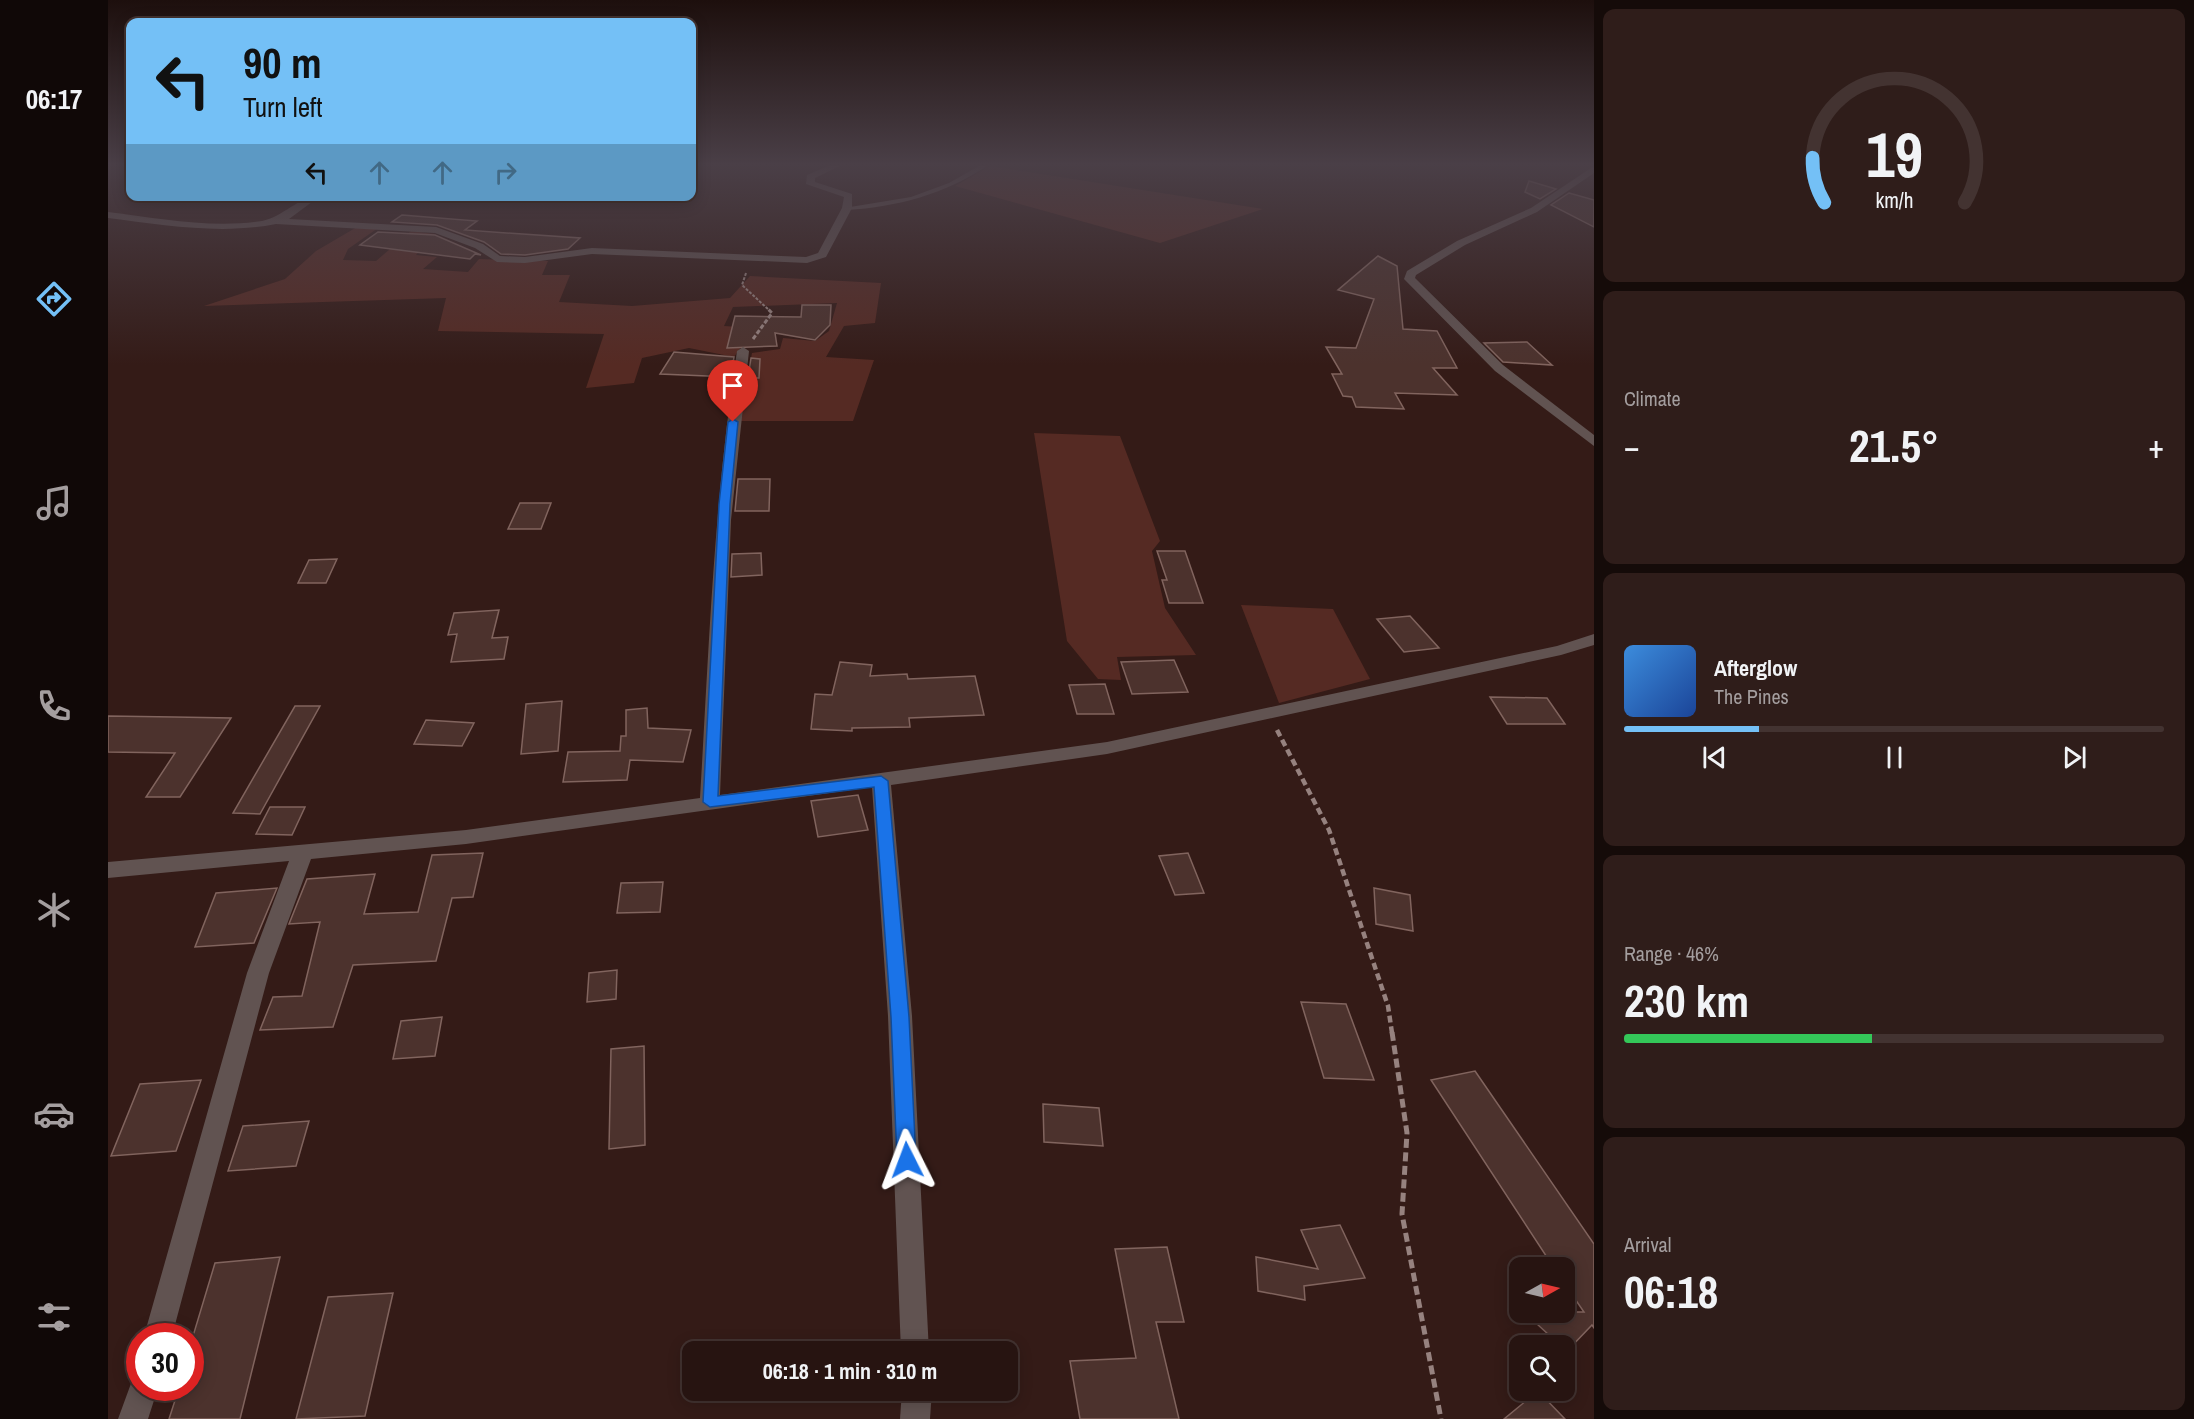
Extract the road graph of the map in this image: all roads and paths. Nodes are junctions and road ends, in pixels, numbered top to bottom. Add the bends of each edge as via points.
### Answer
1 (439, 232) edge
2 (834, 232) edge
3 (1485, 232) edge
4 (751, 258) junction
5 (744, 351) joint
6 (1594, 441) edge
7 (1594, 639) edge
8 (1268, 714) junction
9 (881, 781) junction
10 (710, 802) junction
11 (303, 852) junction
12 (108, 870) edge
13 (162, 1323) edge
14 (915, 1341) edge
15 (139, 1401) edge
16 (916, 1401) edge
17 (133, 1419) edge
18 (915, 1419) edge
19 (1441, 1419) edge

1 - 4 street via 479,246 497,259 525,260 592,251
2 - 4 street via 822,255 807,260
3 - 6 street via 1411,273 1409,279 1499,368
4 - 5 path via 742,285 772,313
5 - 10 street via 725,504
7 - 8 street
8 - 9 street via 1107,748
8 - 19 path via 1329,831 1388,1006 1407,1133 1402,1214
9 - 10 street
9 - 14 street via 900,1017
10 - 11 street via 466,837
11 - 12 street
11 - 13 street via 258,973
15 - 17 street
16 - 18 street

